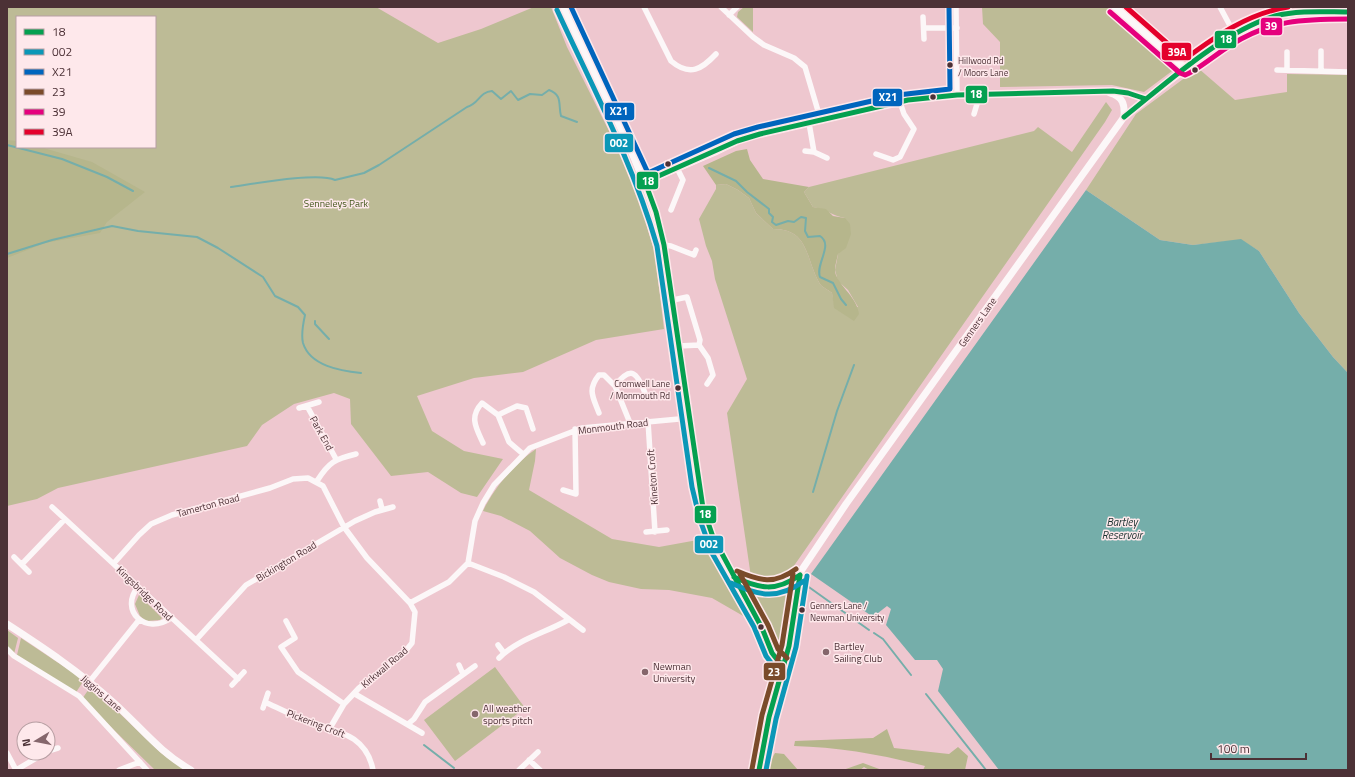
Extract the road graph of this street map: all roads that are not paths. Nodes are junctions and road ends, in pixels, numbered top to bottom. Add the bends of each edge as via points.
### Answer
1 (573, 7) edge
2 (644, 7) edge
3 (721, 7) edge
4 (737, 7) edge
5 (956, 7) edge
6 (1115, 7) edge
7 (1220, 7) edge
8 (564, 10) edge
9 (1348, 12) edge
10 (729, 15) junction
11 (923, 17) dead end
12 (924, 28) junction
13 (957, 28) junction
14 (1235, 35) junction
15 (924, 39) dead end
16 (1287, 52) dead end
17 (1321, 52) dead end
18 (716, 54) dead end
19 (1184, 68) junction
20 (1277, 70) dead end
21 (1287, 70) junction
22 (1321, 71) junction
23 (1348, 72) edge
24 (1105, 92) junction
25 (980, 94) junction
26 (957, 95) junction
27 (1146, 98) junction
28 (900, 102) junction
29 (974, 114) dead end
30 (1124, 117) junction
31 (821, 120) junction
32 (809, 123) junction
33 (805, 151) dead end
34 (814, 152) junction
35 (876, 154) dead end
36 (827, 158) dead end
37 (677, 168) junction
38 (644, 182) junction
39 (671, 210) dead end
40 (664, 245) junction
41 (696, 250) dead end
42 (673, 300) junction
43 (699, 345) junction
44 (679, 346) junction
45 (707, 384) dead end
46 (615, 386) junction
47 (645, 392) dead end
48 (319, 402) dead end
49 (307, 406) junction
50 (299, 408) dead end
51 (599, 413) dead end
52 (498, 415) junction
53 (690, 418) junction
54 (648, 421) junction
55 (630, 423) junction
56 (533, 429) dead end
57 (575, 429) junction
58 (483, 443) dead end
59 (356, 454) dead end
60 (523, 454) junction
61 (336, 459) junction
62 (317, 482) junction
63 (563, 490) dead end
64 (380, 502) dead end
65 (52, 507) dead end
66 (393, 507) dead end
67 (382, 509) junction
68 (65, 519) junction
69 (344, 527) junction
70 (667, 530) dead end
71 (646, 532) dead end
72 (655, 532) junction
73 (14, 557) dead end
74 (114, 563) junction
75 (468, 563) junction
76 (22, 564) junction
77 (30, 572) dead end
78 (800, 575) junction
79 (734, 577) junction
80 (138, 587) junction
81 (410, 603) junction
82 (171, 618) junction
83 (139, 620) junction
84 (568, 620) junction
85 (286, 621) dead end
86 (7, 624) edge
87 (583, 630) dead end
88 (196, 640) junction
89 (498, 645) dead end
90 (7, 650) edge
91 (504, 653) junction
92 (499, 658) dead end
93 (784, 664) junction
94 (459, 665) dead end
95 (476, 666) dead end
96 (244, 672) dead end
97 (463, 674) junction
98 (238, 679) junction
99 (90, 681) junction
100 (232, 686) dead end
101 (268, 693) dead end
102 (355, 694) junction
103 (265, 702) junction
104 (344, 704) junction
105 (263, 708) dead end
106 (408, 724) junction
107 (330, 728) junction
108 (422, 733) dead end
109 (538, 752) dead end
110 (7, 754) edge
111 (529, 760) junction
112 (31, 761) edge
113 (140, 762) junction
114 (16, 770) edge
115 (119, 770) edge
116 (147, 770) edge
117 (191, 770) edge
118 (373, 770) edge
119 (519, 770) edge
120 (540, 770) edge
121 (759, 770) edge

1 - 8 street
2 - 18 street via 671,61 678,67 693,70 702,68
3 - 10 street
4 - 10 street
5 - 13 street
6 - 19 street
7 - 14 street
8 - 38 street
9 - 14 street, Genners Lane via 1276,16
10 - 31 street via 764,45 794,58 805,67
11 - 12 street
12 - 13 street
12 - 15 street
13 - 26 street
14 - 19 street, Genners Lane
16 - 21 street
17 - 22 street
19 - 27 street, Genners Lane
20 - 21 street
21 - 22 street
22 - 23 street
24 - 25 street
24 - 27 street via 1128,92
24 - 30 street via 1120,97 1124,102
25 - 26 street
25 - 29 street
26 - 28 street
27 - 30 street, Genners Lane
28 - 31 street
28 - 35 street via 914,129 900,157 893,160
30 - 78 street, Genners Lane via 846,504
31 - 32 street
32 - 34 street
32 - 37 street via 737,141
33 - 34 street
34 - 36 street
37 - 38 street
37 - 39 street via 683,180
38 - 40 street via 656,212
40 - 41 street via 694,255
40 - 42 street
42 - 43 street via 687,296 698,328
42 - 44 street
43 - 44 street
43 - 45 street via 708,358 713,375
44 - 53 street
46 - 47 street via 623,376 635,373
46 - 51 street via 604,375 598,375 592,384 591,392
46 - 55 street
48 - 49 street, Park End
49 - 50 street, Park End
49 - 61 street, Park End
52 - 56 street via 517,406 526,408
52 - 58 street via 482,403 477,408 474,415 475,424
52 - 60 street via 509,442
53 - 54 street, Monmouth Road
53 - 79 street via 703,508 713,537
54 - 55 street, Monmouth Road
54 - 72 street, Kineton Croft
55 - 57 street, Monmouth Road
57 - 60 street, Monmouth Road via 546,440
57 - 63 street via 576,494
59 - 61 street
60 - 75 street, Monmouth Road via 494,485 483,503 475,521
61 - 62 street
62 - 69 street via 323,486
62 - 74 street, Tamerton Road via 308,478 293,479 270,488 163,518 151,524 139,535
64 - 67 street
65 - 68 street, Kingsbridge Road
66 - 67 street, Bickington Road
67 - 69 street, Bickington Road
68 - 74 street, Kingsbridge Road
68 - 76 street
69 - 81 street via 367,558
69 - 88 street, Bickington Road via 246,585
70 - 72 street
71 - 72 street
73 - 76 street
74 - 80 street, Kingsbridge Road
75 - 81 street via 449,582
75 - 84 street via 534,592
76 - 77 street
78 - 79 street via 787,583 769,588
78 - 93 street, Genners Lane
79 - 93 street via 762,628 772,654
80 - 82 street, Kingsbridge Road
80 - 83 street via 132,594 132,603
81 - 102 street, Kirkwall Road via 415,612 412,643 403,654 359,688
82 - 83 street via 156,625
82 - 88 street, Kingsbridge Road
83 - 99 street
84 - 87 street
84 - 91 street via 551,630 525,639
85 - 104 street via 295,638 281,647 298,672
86 - 99 street, Jiggins Lane
88 - 98 street, Kingsbridge Road
89 - 91 street
90 - 113 street, Jiggins Lane via 79,696
91 - 92 street
93 - 121 street, Genners Lane via 769,717
94 - 97 street
95 - 97 street
96 - 98 street
97 - 106 street via 425,702
98 - 100 street
99 - 117 street, Jiggins Lane via 162,749
101 - 103 street
102 - 104 street, Kirkwall Road
102 - 106 street
103 - 105 street
103 - 107 street, Pickering Croft via 294,716
104 - 107 street, Kirkwall Road
106 - 108 street
107 - 118 street, Pickering Croft via 350,736 362,746 371,760
109 - 111 street
110 - 114 street
111 - 119 street
111 - 120 street
112 - 114 street
113 - 115 street
113 - 116 street, Jiggins Lane

